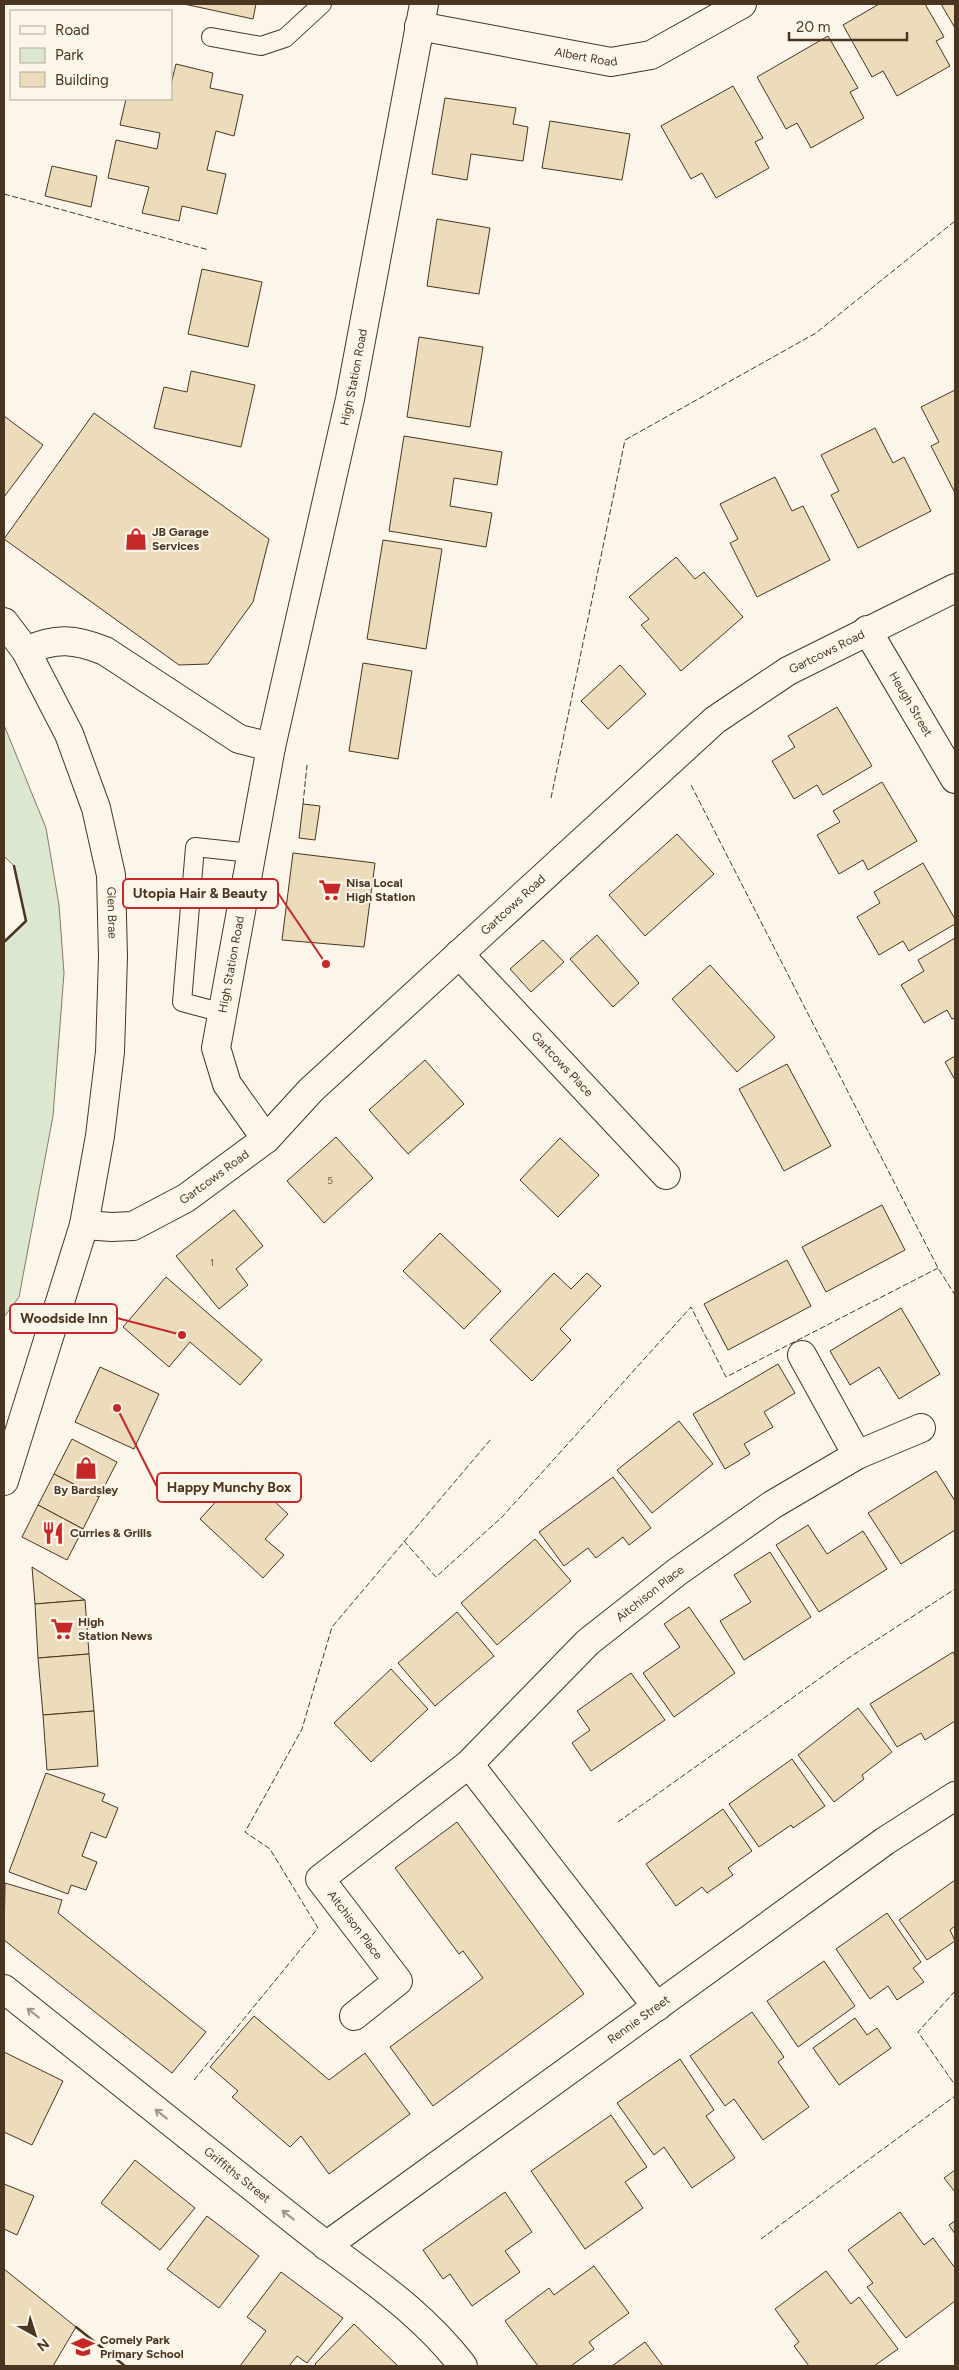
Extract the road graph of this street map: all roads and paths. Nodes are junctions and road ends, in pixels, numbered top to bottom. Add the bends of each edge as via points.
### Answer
1 (322, 4) edge
2 (742, 4) edge
3 (422, 15) edge
4 (211, 37) dead end
5 (955, 588) edge
6 (4, 622) edge
7 (867, 630) junction
8 (26, 651) junction
9 (271, 747) junction
10 (955, 779) edge
11 (252, 853) junction
12 (458, 954) junction
13 (223, 1013) junction
14 (266, 1139) junction
15 (666, 1175) dead end
16 (84, 1224) junction
17 (802, 1355) dead end
18 (921, 1428) dead end
19 (857, 1455) junction
20 (4, 1481) edge
21 (469, 1764) junction
22 (955, 1796) edge
23 (4, 1989) edge
24 (657, 2007) junction
25 (354, 2016) dead end
26 (326, 2246) junction
27 (458, 2364) edge

1 - 4 lane via 285,38 261,46
2 - 3 street, Albert Road via 651,55 611,62
3 - 9 street, High Station Road via 350,399
5 - 7 street, Gartcows Road
6 - 8 street, Glen Brae
7 - 10 street, Heugh Street
7 - 12 street, Gartcows Road via 788,671 715,720
8 - 9 street via 43,643 83,642 105,651 239,739
8 - 16 street, Glen Brae via 69,734 96,808 111,874 110,1052 100,1136
9 - 11 street, High Station Road
11 - 13 street, High Station Road
11 - 13 lane via 195,847 182,1002
12 - 14 street, Gartcows Road via 311,1090
12 - 15 street, Gartcows Place
13 - 14 street, High Station Road via 216,1048 227,1084
14 - 16 street, Gartcows Road via 186,1198 133,1226
16 - 20 street
17 - 19 street
18 - 19 street, Aitchison Place
19 - 21 street, Aitchison Place via 772,1505 677,1572 588,1642
21 - 24 street
21 - 25 street, Aitchison Place via 320,1879 398,1981
22 - 24 street, Rennie Street via 885,1841
26 -> 23 street, Griffiths Street
24 - 26 street, Rennie Street
26 - 27 street, Griffiths Street via 400,2299 427,2324

